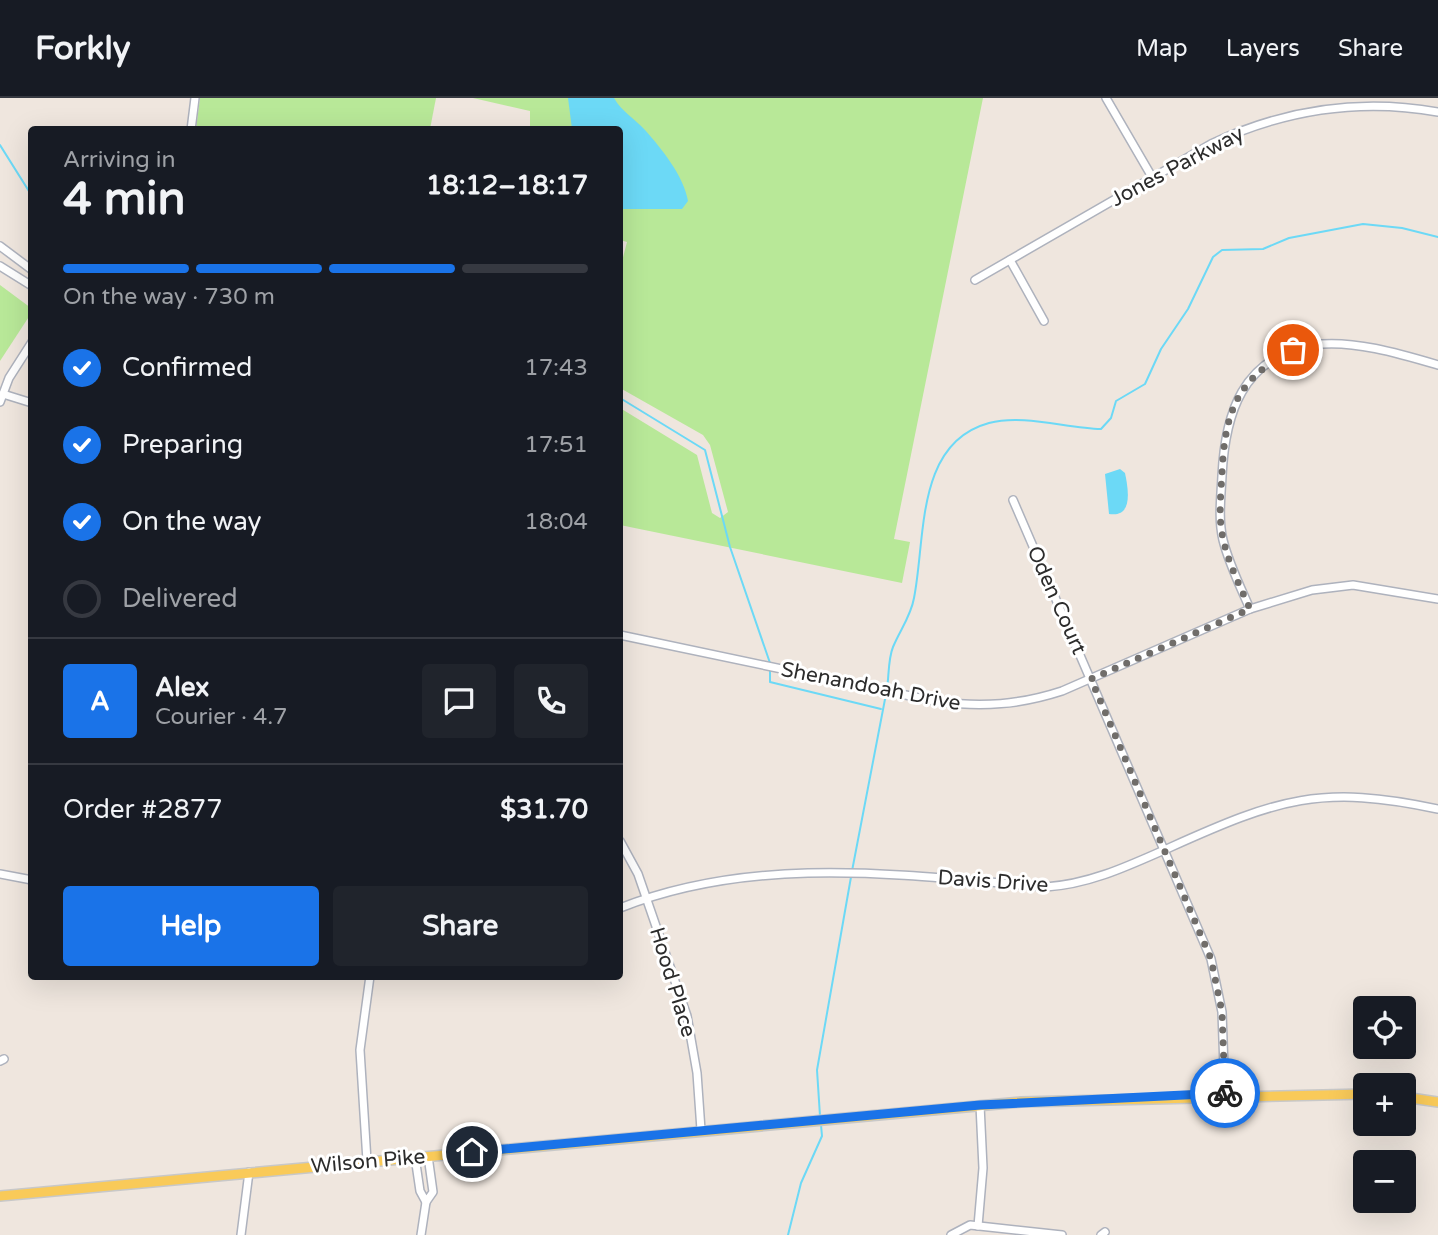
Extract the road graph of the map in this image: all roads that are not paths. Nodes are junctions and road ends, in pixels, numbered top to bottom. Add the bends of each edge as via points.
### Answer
1 (195, 98) edge
2 (1106, 98) edge
3 (1438, 111) edge
4 (192, 126) edge
5 (1152, 177) junction
6 (0, 246) edge
7 (1010, 260) junction
8 (0, 266) edge
9 (28, 267) edge
10 (975, 280) dead end
11 (28, 284) edge
12 (1044, 321) dead end
13 (28, 349) edge
14 (1438, 365) edge
15 (1, 398) edge
16 (28, 402) edge
17 (1013, 500) dead end
18 (1438, 599) edge
19 (1250, 609) junction
20 (623, 636) edge
21 (1091, 679) junction
22 (1438, 809) edge
23 (623, 847) edge
24 (1164, 850) junction
25 (0, 874) edge
26 (28, 879) edge
27 (647, 897) junction
28 (623, 907) edge
29 (369, 980) edge
30 (1353, 1094) edge
31 (1225, 1096) junction
32 (1416, 1099) edge
33 (1438, 1102) edge
34 (980, 1105) junction
35 (701, 1130) junction
36 (428, 1156) junction
37 (415, 1157) junction
38 (367, 1161) junction
39 (248, 1172) junction
40 (0, 1196) edge
41 (426, 1202) junction
42 (978, 1226) junction
43 (241, 1235) edge
44 (421, 1235) edge
45 (951, 1235) edge
46 (1062, 1235) edge

1 - 4 street
2 - 5 street
3 - 5 street, Jones Parkway via 1363,105 1309,111 1241,130
5 - 7 street, Jones Parkway
6 - 9 street
7 - 10 street, Jones Parkway
7 - 12 street
8 - 11 street
13 - 15 street
14 - 19 street via 1326,344 1293,350 1268,363 1251,379 1235,400 1226,428 1220,509 1223,538
15 - 16 street
17 - 21 street, Oden Court
18 - 19 street, Shenandoah Drive via 1378,588 1332,586
19 - 21 street, Shenandoah Drive
20 - 21 street, Shenandoah Drive via 939,702 989,707 1034,700
21 - 24 street, Oden Court
22 - 24 street, Davis Drive via 1372,797 1299,799 1261,809
23 - 27 street, Hood Place
24 - 27 street, Davis Drive via 1071,885 857,873 754,874
24 - 31 street, Oden Court via 1203,938 1219,988
25 - 26 street
27 - 28 street, Davis Drive
27 - 35 street, Hood Place via 687,1016
29 - 38 street via 360,1050
30 - 31 main road, Wilson Pike
31 - 34 main road, Wilson Pike
32 - 33 main road
34 - 35 main road, Wilson Pike
34 - 42 street via 983,1168
35 - 36 main road, Wilson Pike
36 - 37 main road, Wilson Pike
36 - 41 street via 433,1192
37 - 38 main road, Wilson Pike
37 - 41 street
38 - 39 main road, Wilson Pike
39 - 40 main road, Wilson Pike
39 - 43 street
41 - 44 street
42 - 45 street via 961,1227
42 - 46 street

